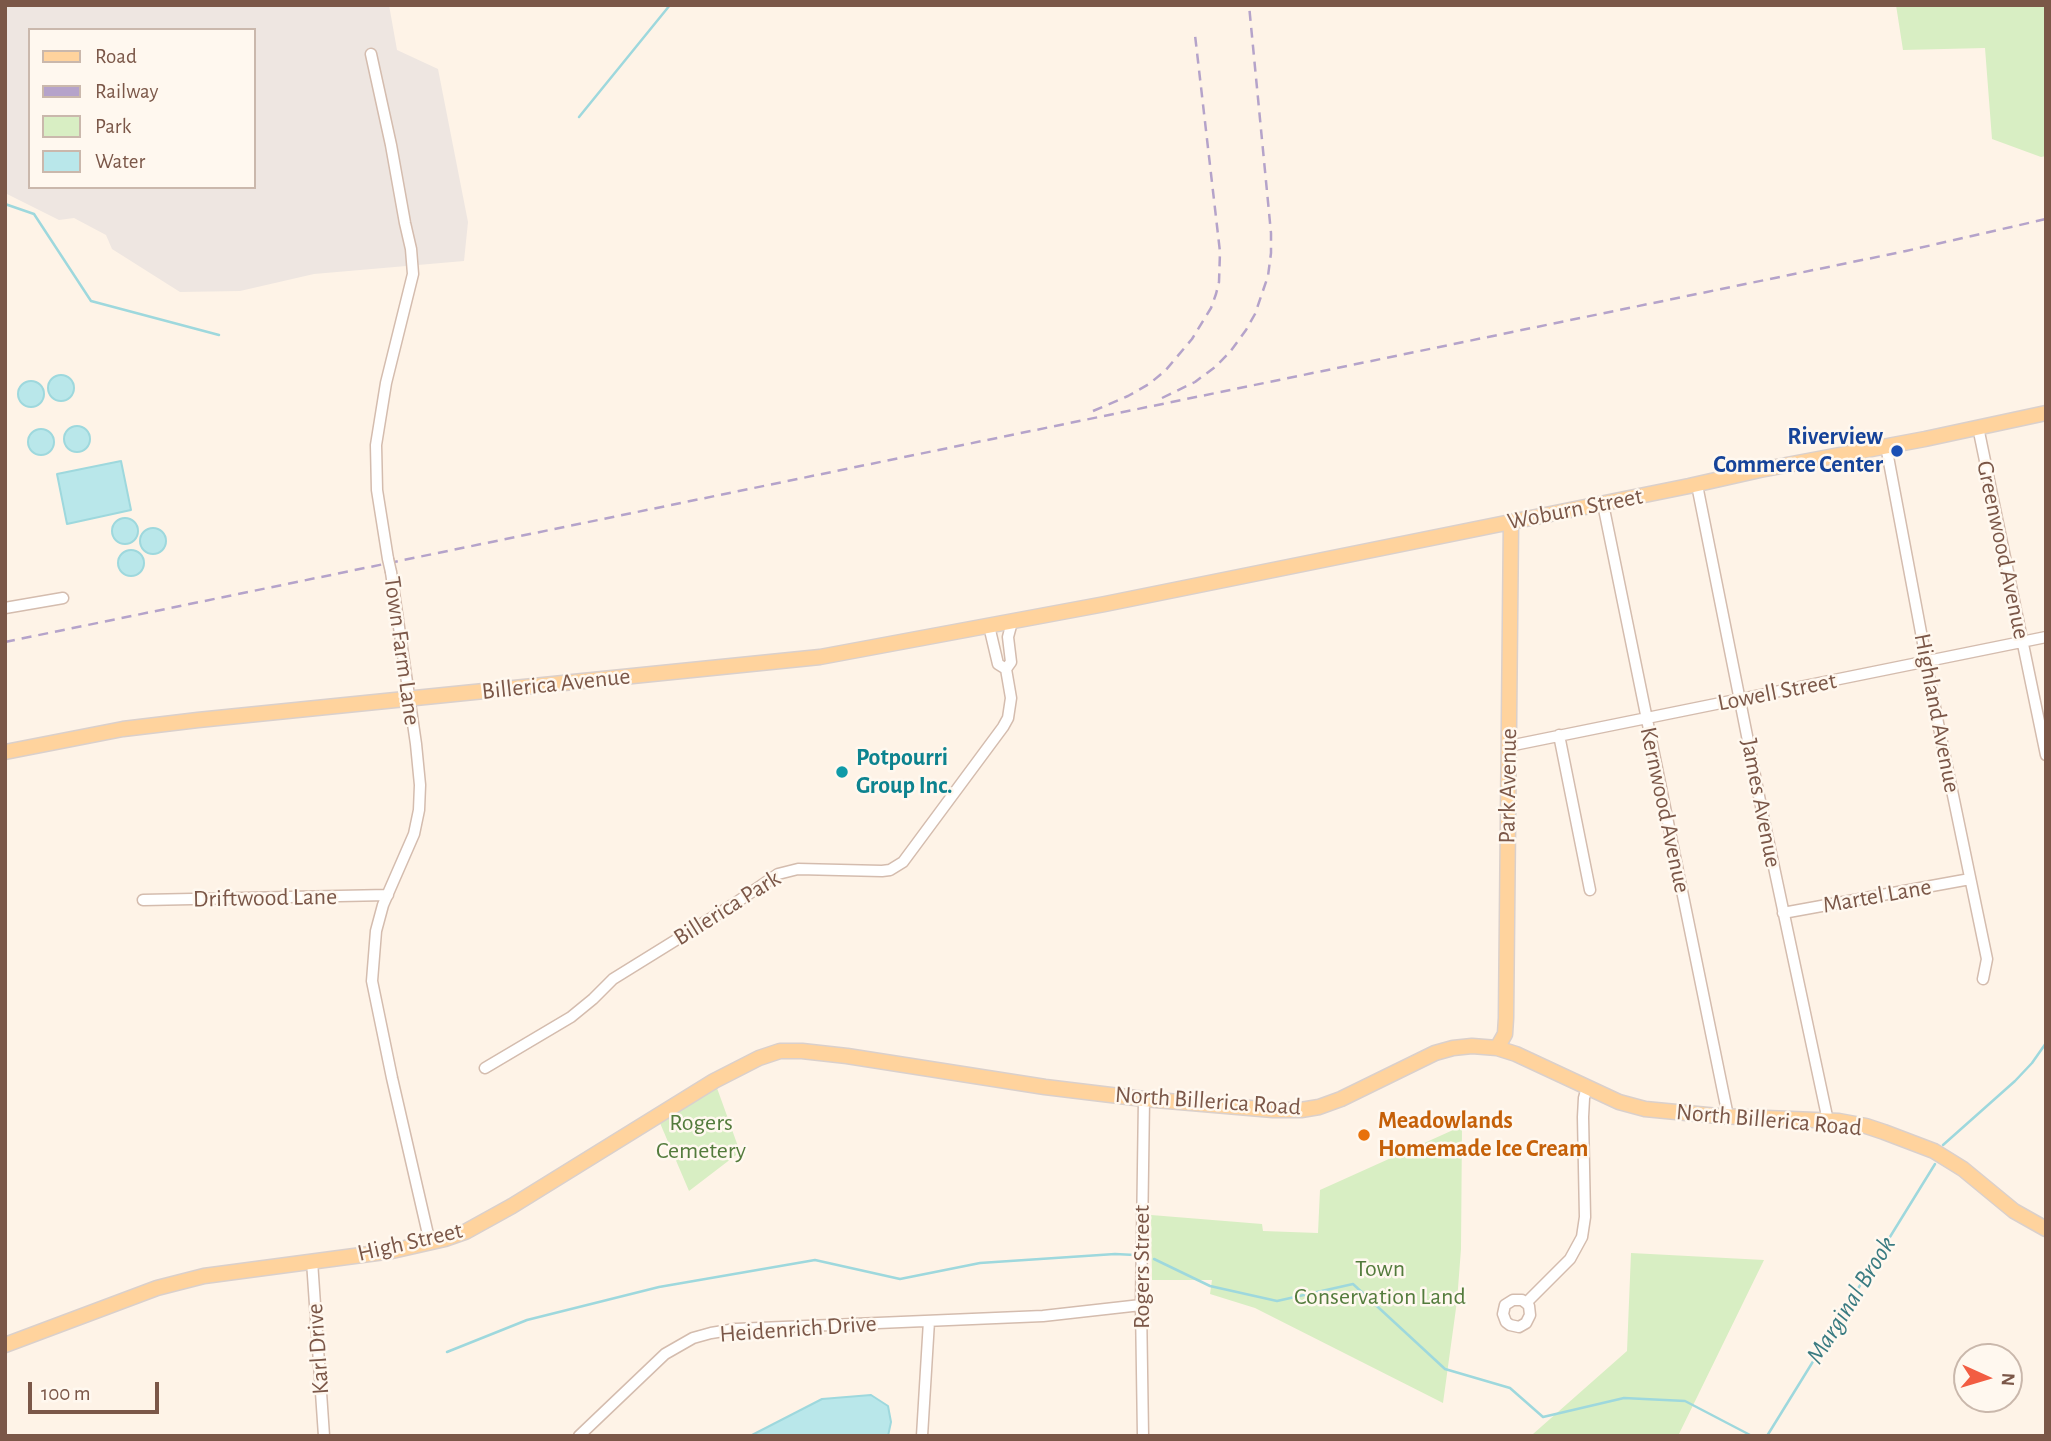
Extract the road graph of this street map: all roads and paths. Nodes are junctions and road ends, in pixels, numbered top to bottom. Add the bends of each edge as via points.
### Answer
1 (371, 54) dead end
2 (2046, 412) edge
3 (1978, 427) junction
4 (1886, 446) junction
5 (1697, 485) junction
6 (1603, 504) junction
7 (1511, 522) junction
8 (63, 598) dead end
9 (1105, 604) joint
10 (5, 608) edge
11 (1012, 622) junction
12 (989, 626) junction
13 (2046, 637) edge
14 (2022, 642) junction
15 (1926, 661) junction
16 (1006, 668) junction
17 (410, 699) junction
18 (1741, 700) junction
19 (1646, 718) junction
20 (1559, 734) junction
21 (1508, 746) junction
22 (5, 752) edge
23 (2046, 755) edge
24 (1970, 879) junction
25 (1590, 890) dead end
26 (388, 895) junction
27 (143, 900) dead end
28 (1783, 913) junction
29 (1983, 979) dead end
30 (1497, 1048) junction
31 (780, 1051) joint
32 (485, 1068) dead end
33 (1587, 1087) junction
34 (1144, 1099) junction
35 (1728, 1116) junction
36 (1828, 1121) junction
37 (2046, 1229) edge
38 (430, 1242) junction
39 (312, 1261) junction
40 (1526, 1303) dead end
41 (1141, 1305) junction
42 (929, 1321) junction
43 (5, 1345) edge
44 (324, 1436) edge
45 (579, 1436) edge
46 (922, 1436) edge
47 (1143, 1436) edge

1 - 17 street, Town Farm Lane, bridge via 411,249 412,274 376,445 377,490
2 - 3 main road, Woburn Street
3 - 4 main road, Woburn Street
3 - 14 street, Greenwood Avenue
4 - 5 main road, Woburn Street
4 - 15 street, Highland Avenue
5 - 6 main road, Woburn Street
5 - 18 street, James Avenue
6 - 7 main road, Woburn Street
6 - 19 street, Kernwood Avenue
7 - 9 main road, Woburn Street
7 - 21 main road, Park Avenue
8 - 10 street
9 - 11 main road, Billerica Avenue
11 - 12 main road, Billerica Avenue
11 - 16 street, Billerica Park via 1008,638 1011,662
12 - 16 street, Billerica Park via 998,664
12 - 17 main road, Billerica Avenue via 820,657
13 - 14 street, Lowell Street
14 - 15 street, Lowell Street
14 - 23 street, Greenwood Avenue
15 - 18 street, Lowell Street
15 - 24 street, Highland Avenue
16 - 32 street, Billerica Park via 1011,698 1008,718 903,862 882,871 799,869 778,874 613,979 571,1017
17 - 22 main road, Billerica Avenue via 123,729
17 - 26 street, Town Farm Lane via 419,810 414,834
18 - 19 street, Lowell Street
18 - 28 street, James Avenue
19 - 20 street, Lowell Street
19 - 35 street, Kernwood Avenue
20 - 21 street, Lowell Street
20 - 25 street
21 - 30 main road, Park Avenue via 1506,1018
24 - 28 street, Martel Lane
24 - 29 street, Highland Avenue via 1987,959
26 - 27 street, Driftwood Lane
26 - 38 street, Town Farm Lane via 376,931 372,981
28 - 36 street, James Avenue
30 - 33 main road, North Billerica Road
30 - 34 main road, North Billerica Road via 1472,1046 1435,1053 1340,1099 1301,1110
31 - 34 main road, North Billerica Road via 847,1056
31 - 38 main road, High Street via 714,1081 485,1222
33 - 35 main road, North Billerica Road via 1645,1109
33 - 40 street via 1582,1237 1570,1259
34 - 41 street, Rogers Street
35 - 36 main road, North Billerica Road
36 - 37 main road, North Billerica Road via 1866,1126 1924,1146
38 - 39 main road, High Street
39 - 43 main road, High Street via 204,1276 157,1288
39 - 44 street, Karl Drive
41 - 42 street, Heidenrich Drive via 1043,1316
41 - 47 street, Rogers Street
42 - 45 street, Heidenrich Drive via 736,1329 693,1338 665,1354
42 - 46 street

